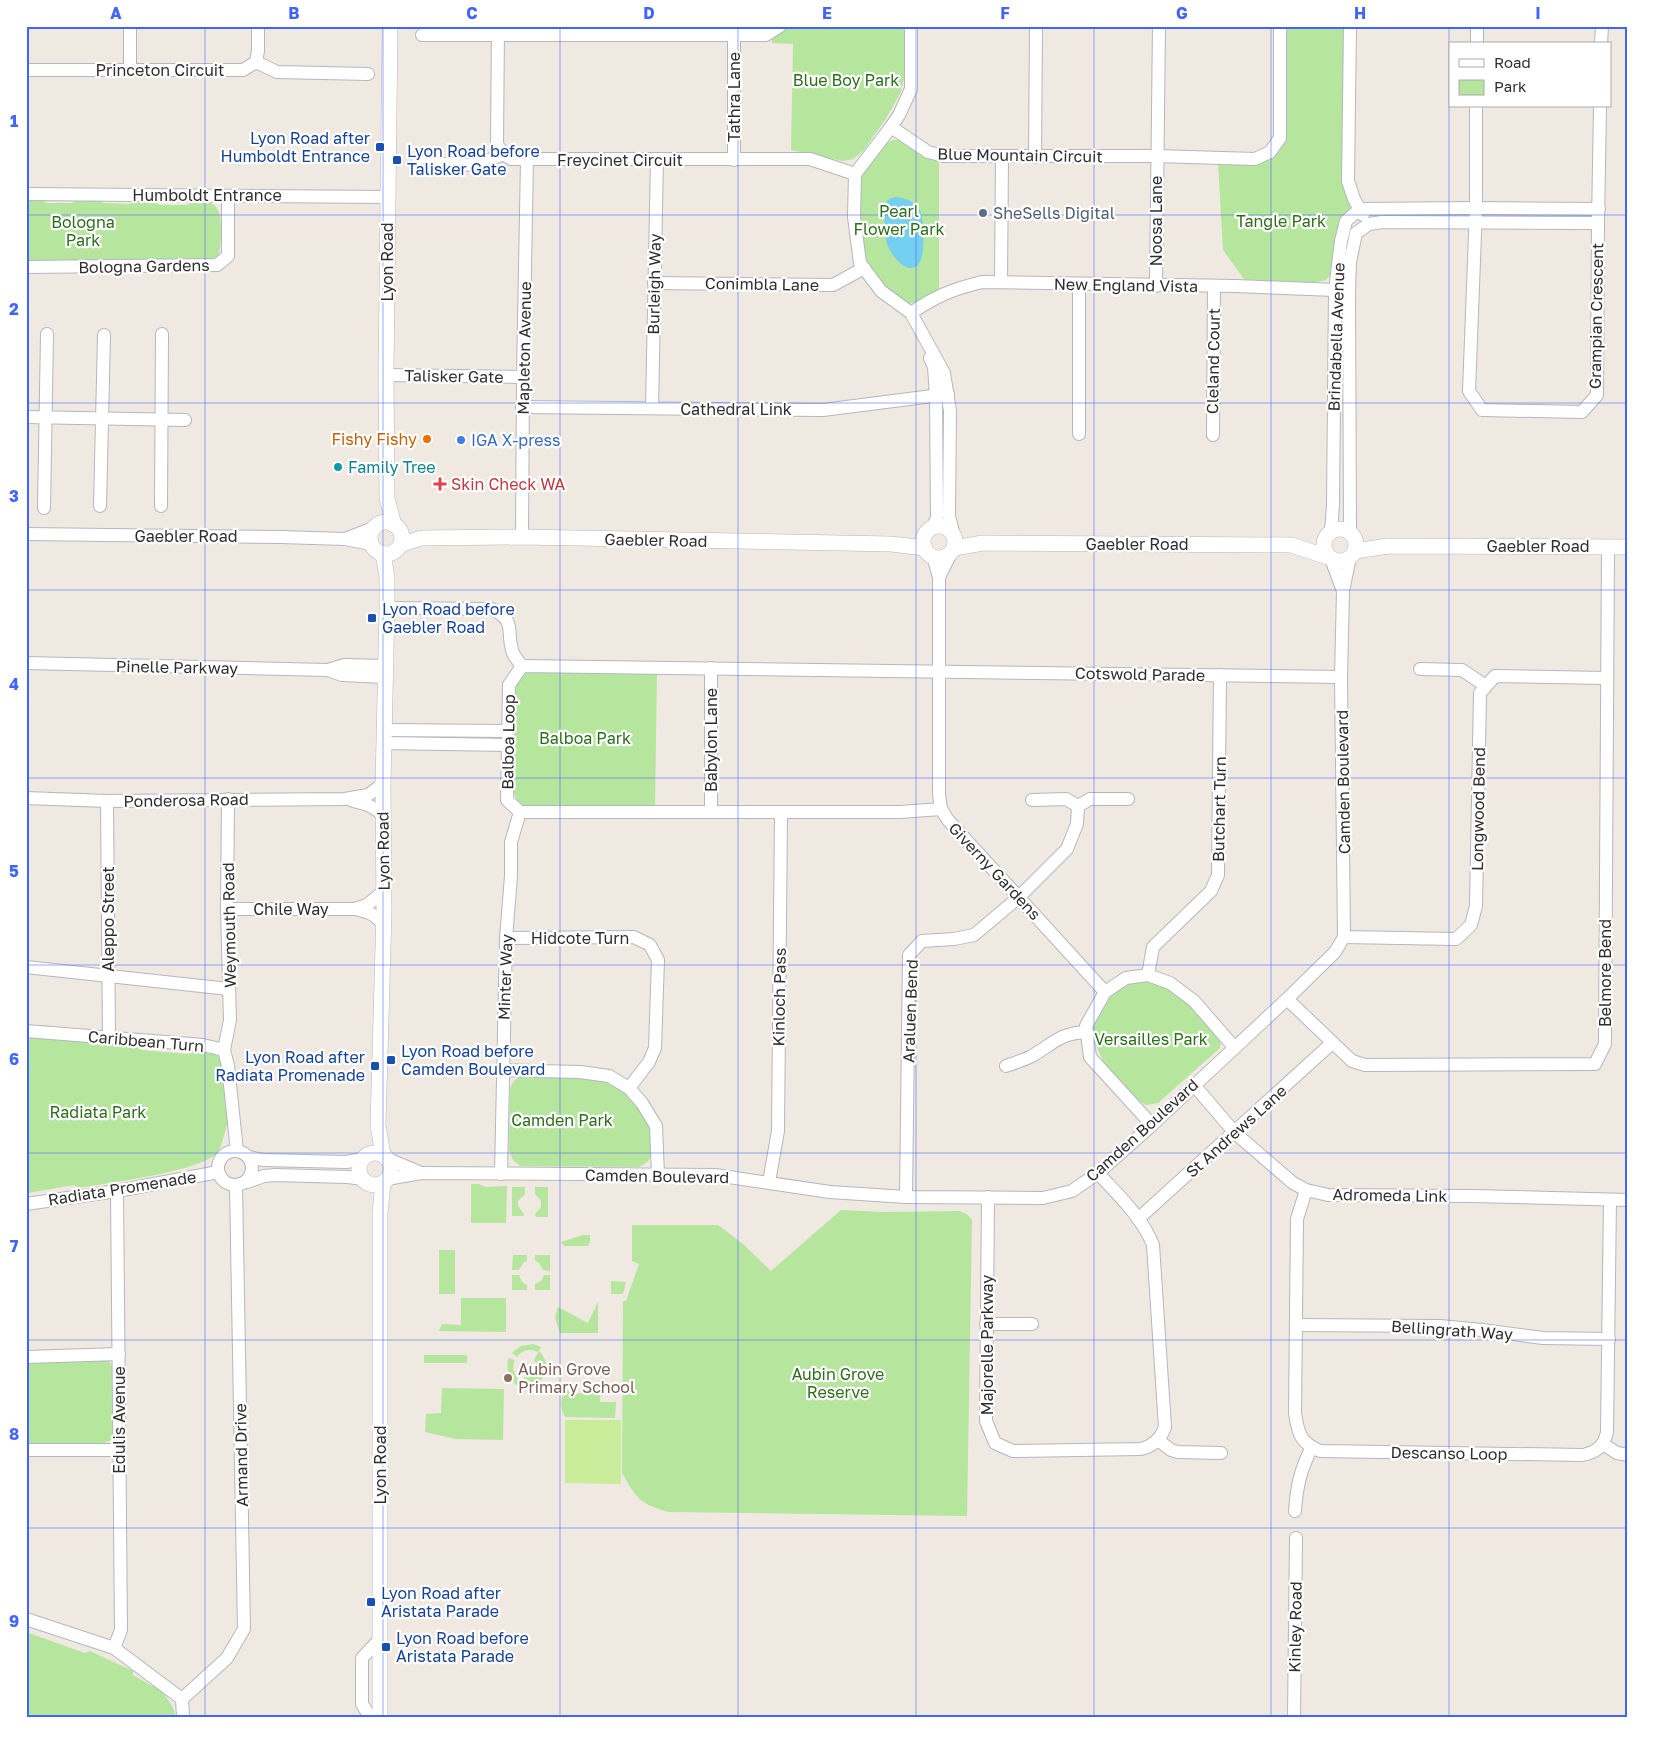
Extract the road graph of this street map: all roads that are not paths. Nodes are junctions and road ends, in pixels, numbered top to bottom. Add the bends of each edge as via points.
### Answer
1 (130, 26) edge
2 (258, 26) edge
3 (390, 26) edge
4 (780, 26) edge
5 (911, 26) edge
6 (1036, 26) edge
7 (1159, 26) edge
8 (1280, 26) edge
9 (1350, 26) edge
10 (1477, 26) edge
11 (1602, 26) edge
12 (498, 31) edge
13 (422, 35) dead end
14 (734, 35) junction
15 (1477, 42) edge
16 (1602, 42) edge
17 (256, 62) junction
18 (26, 70) edge
19 (130, 70) junction
20 (368, 74) dead end
21 (1476, 108) edge
22 (1600, 108) edge
23 (891, 127) junction
24 (503, 154) junction
25 (1002, 156) junction
26 (1156, 156) junction
27 (1035, 157) junction
28 (528, 159) junction
29 (657, 160) junction
30 (734, 160) junction
31 (417, 163) dead end
32 (855, 174) junction
33 (26, 194) edge
34 (228, 196) junction
35 (388, 197) junction
36 (1476, 208) junction
37 (1360, 209) junction
38 (1599, 209) junction
39 (1474, 222) junction
40 (1598, 223) junction
41 (1369, 224) junction
42 (26, 267) edge
43 (864, 268) junction
44 (1001, 282) junction
45 (654, 283) junction
46 (1079, 285) junction
47 (1156, 286) junction
48 (1214, 286) junction
49 (1335, 290) junction
50 (1348, 294) junction
51 (913, 317) junction
52 (47, 334) dead end
53 (104, 334) dead end
54 (162, 334) dead end
55 (386, 375) junction
56 (523, 377) junction
57 (942, 395) junction
58 (522, 407) junction
59 (652, 408) junction
60 (26, 417) edge
61 (46, 417) junction
62 (102, 419) junction
63 (161, 420) junction
64 (185, 420) dead end
65 (1078, 434) dead end
66 (1213, 435) dead end
67 (387, 498) junction
68 (100, 506) dead end
69 (160, 506) dead end
70 (44, 508) dead end
71 (396, 527) junction
72 (374, 532) junction
73 (1329, 533) junction
74 (26, 534) edge
75 (522, 537) junction
76 (420, 538) junction
77 (929, 542) junction
78 (953, 542) junction
79 (1353, 545) junction
80 (1292, 546) junction
81 (1608, 547) junction
82 (1628, 547) edge
83 (393, 550) junction
84 (1330, 558) junction
85 (939, 577) junction
86 (1343, 591) junction
87 (387, 608) junction
88 (26, 663) edge
89 (522, 666) junction
90 (711, 668) junction
91 (1420, 670) dead end
92 (385, 671) junction
93 (940, 671) junction
94 (1220, 675) junction
95 (1341, 677) junction
96 (1606, 678) junction
97 (1486, 686) junction
98 (509, 731) junction
99 (384, 736) junction
100 (508, 744) junction
101 (383, 784) junction
102 (26, 798) edge
103 (345, 799) junction
104 (1128, 799) dead end
105 (228, 800) junction
106 (1032, 800) dead end
107 (107, 801) junction
108 (1078, 806) junction
109 (941, 809) junction
110 (520, 812) junction
111 (712, 812) junction
112 (781, 812) junction
113 (383, 816) junction
114 (384, 891) junction
115 (1019, 897) junction
116 (227, 909) junction
117 (355, 909) junction
118 (384, 926) junction
119 (1344, 937) junction
120 (506, 938) junction
121 (26, 966) edge
122 (1148, 975) junction
123 (109, 976) junction
124 (229, 989) junction
125 (1105, 992) junction
126 (1287, 999) junction
127 (26, 1031) edge
128 (1087, 1032) junction
129 (109, 1037) junction
130 (1332, 1043) junction
131 (1234, 1047) junction
132 (224, 1050) junction
133 (1006, 1066) dead end
134 (503, 1070) junction
135 (1194, 1085) junction
136 (629, 1088) junction
137 (1152, 1125) junction
138 (1235, 1133) junction
139 (237, 1151) junction
140 (249, 1157) junction
141 (376, 1157) junction
142 (218, 1172) junction
143 (421, 1173) junction
144 (1098, 1173) junction
145 (501, 1174) junction
146 (658, 1175) junction
147 (365, 1181) junction
148 (385, 1181) junction
149 (770, 1182) junction
150 (241, 1184) junction
151 (1306, 1190) junction
152 (117, 1191) junction
153 (906, 1197) junction
154 (988, 1197) junction
155 (1610, 1200) junction
156 (1628, 1200) edge
157 (26, 1204) edge
158 (380, 1213) junction
159 (1138, 1219) junction
160 (986, 1324) junction
161 (1032, 1324) dead end
162 (1296, 1325) junction
163 (1608, 1339) junction
164 (118, 1354) junction
165 (26, 1357) edge
166 (1158, 1440) junction
167 (1603, 1444) junction
168 (1312, 1447) junction
169 (26, 1450) edge
170 (119, 1450) junction
171 (1221, 1453) dead end
172 (1628, 1455) edge
173 (1294, 1512) dead end
174 (1296, 1538) dead end
175 (26, 1619) edge
176 (380, 1640) junction
177 (114, 1648) junction
178 (182, 1699) junction
179 (183, 1717) edge
180 (370, 1717) edge
181 (380, 1717) edge
182 (1294, 1717) edge

1 - 19 street
2 - 17 street
3 - 35 street, Lyon Road
4 - 14 street via 766,35
5 - 23 street via 911,89
6 - 27 street
7 - 26 street
8 - 26 street, Blue Mountain Circuit via 1280,138 1270,152 1255,159
9 - 37 street via 1348,181
10 - 15 street
11 - 16 street
12 - 13 street
12 - 14 street
12 - 24 street via 497,144
14 - 30 street, Tathra Lane
17 - 19 street, Princeton Circuit via 243,70
17 - 20 street via 277,72
18 - 19 street, Princeton Circuit
21 - 36 street
22 - 38 street
23 - 25 street, Blue Mountain Circuit via 928,152 944,156
23 - 32 street
24 - 28 street, Freycinet Circuit via 511,159
24 - 31 street via 478,165
25 - 27 street, Blue Mountain Circuit
25 - 44 street
26 - 27 street, Blue Mountain Circuit
26 - 47 street, Noosa Lane
28 - 29 street, Freycinet Circuit
28 - 56 street, Mapleton Avenue
29 - 30 street, Freycinet Circuit
29 - 45 street, Burleigh Way
30 - 32 street, Freycinet Circuit via 810,160
32 - 43 street via 854,217 860,263
33 - 34 street, Humboldt Entrance
34 - 35 street, Humboldt Entrance
34 - 42 street, Bologna Gardens via 228,256 217,266
35 - 55 street, Lyon Road
36 - 37 street
36 - 38 street
36 - 39 street
37 - 41 street
37 - 49 street, Brindabella Avenue via 1346,221 1340,241
38 - 40 street
39 - 40 street
39 - 40 street, Grampian Crescent via 1469,390 1482,410 1582,412 1597,395
39 - 41 street
41 - 50 street, Brindabella Avenue via 1356,233
43 - 45 street, Conimbla Lane via 833,285
43 - 51 street via 880,290
44 - 46 street, New England Vista
44 - 51 street, New England Vista via 982,282 958,288 933,299
45 - 59 street, Burleigh Way
46 - 47 street, New England Vista
46 - 65 street
47 - 48 street, New England Vista
48 - 49 street, New England Vista
48 - 66 street, Cleland Court
49 - 50 street, New England Vista
49 - 73 street, Brindabella Avenue via 1333,505
50 - 79 street, Brindabella Avenue
51 - 57 street
52 - 61 street
53 - 62 street
54 - 63 street
55 - 56 street, Talisker Gate
55 - 67 street, Lyon Road
56 - 58 street, Mapleton Avenue
57 - 59 street, Cathedral Link via 823,410
57 - 77 street via 937,518
57 - 78 street via 950,411 949,516
58 - 59 street, Cathedral Link
58 - 75 street, Mapleton Avenue
60 - 61 street
61 - 62 street
61 - 70 street
62 - 63 street
62 - 68 street
63 - 64 street
63 - 69 street
67 - 71 street, Lyon Road
67 - 72 street, Lyon Road
71 - 72 street via 383,523
71 - 76 street, Gaebler Road
71 - 83 street via 401,536
72 - 74 street, Gaebler Road via 345,539
72 - 83 street via 378,552
73 - 79 street via 1342,528
73 - 80 street, Gaebler Road
73 - 84 street via 1323,544
75 - 76 street, Gaebler Road
75 - 77 street, Gaebler Road
76 - 83 street, Gaebler Road
77 - 78 street, Gaebler Road via 944,557
77 - 78 street, Gaebler Road via 943,526
77 - 85 street, Giverny Gardens
78 - 80 street, Gaebler Road
78 - 85 street, Giverny Gardens
79 - 81 street, Gaebler Road
79 - 84 street via 1342,561
79 - 86 street, Camden Boulevard
80 - 84 street, Gaebler Road
81 - 82 street, Gaebler Road
81 - 96 street, Belmore Bend
83 - 87 street, Lyon Road via 386,577
84 - 86 street, Camden Boulevard
85 - 93 street, Giverny Gardens
86 - 95 street, Camden Boulevard
87 - 89 street via 492,609 503,614 510,625 514,655
87 - 92 street, Lyon Road
88 - 92 street, Pinelle Parkway via 328,670 342,675
89 - 90 street
89 - 98 street, Balboa Loop via 509,684
90 - 93 street
90 - 111 street, Babylon Lane
91 - 97 street via 1462,670
92 - 99 street, Lyon Road
93 - 94 street, Cotswold Parade
93 - 109 street, Giverny Gardens
94 - 95 street, Cotswold Parade
94 - 122 street, Butchart Turn via 1218,875 1211,891 1153,947
95 - 119 street, Camden Boulevard
96 - 97 street via 1494,676
96 - 130 street, Belmore Bend via 1605,1044 1595,1064 1365,1065 1352,1061
97 - 119 street, Longwood Bend via 1480,693 1476,906 1471,925 1456,939
98 - 99 street
98 - 100 street, Balboa Loop
99 - 100 street
99 - 101 street, Lyon Road
100 - 110 street, Balboa Loop via 507,800
101 - 103 street, Ponderosa Road via 368,795
101 - 113 street, Lyon Road
102 - 107 street, Ponderosa Road
103 - 105 street, Ponderosa Road
103 - 113 street, Ponderosa Road via 370,804
104 - 108 street via 1090,799
105 - 107 street, Ponderosa Road
105 - 116 street, Weymouth Road
106 - 108 street via 1066,799
107 - 123 street, Aleppo Street
108 - 115 street, Araluen Bend via 1077,824 1067,849
109 - 112 street, Balboa Loop
109 - 115 street, Giverny Gardens
110 - 111 street, Balboa Loop
110 - 120 street, Minter Way via 510,842
111 - 112 street, Balboa Loop
112 - 149 street, Kinloch Pass via 778,1131
113 - 114 street, Lyon Road
114 - 117 street, Chile Way via 367,905
114 - 118 street, Lyon Road
115 - 125 street, Giverny Gardens
115 - 153 street, Araluen Bend via 974,935 922,941 908,955
116 - 117 street, Chile Way
116 - 124 street, Weymouth Road
117 - 118 street, Chile Way via 379,918
118 - 141 street, Lyon Road
119 - 126 street, Camden Boulevard via 1335,952
120 - 134 street, Minter Way
120 - 136 street, Hidcote Turn via 634,937 650,945 658,960 655,1048 649,1062
121 - 123 street
122 - 125 street via 1126,978
122 - 131 street via 1170,983 1194,1001
123 - 124 street
123 - 129 street, Aleppo Street
124 - 132 street, Weymouth Road via 230,1020
125 - 128 street via 1086,1026
126 - 130 street, Belmore Bend
126 - 131 street, Camden Boulevard
127 - 129 street, Caribbean Turn
128 - 133 street via 1072,1032 1059,1037 1030,1057
128 - 137 street via 1090,1057
129 - 132 street, Caribbean Turn via 203,1044
130 - 138 street, St Andrews Lane
131 - 135 street, Camden Boulevard
132 - 139 street, Caribbean Turn
134 - 136 street via 609,1076
134 - 145 street, Minter Way
135 - 137 street, Camden Boulevard
135 - 138 street, Adromeda Link
136 - 146 street via 656,1126
137 - 144 street, Camden Boulevard
138 - 151 street, Adromeda Link via 1293,1183
138 - 159 street, St Andrews Lane
139 - 140 street
139 - 142 street via 222,1157
140 - 141 street via 346,1162
140 - 150 street via 252,1172
141 - 143 street, Camden Boulevard
141 - 147 street via 359,1168
141 - 148 street via 391,1169
142 - 150 street via 225,1182
142 - 152 street, Radiata Promenade
143 - 145 street, Camden Boulevard
143 - 148 street, Camden Boulevard
144 - 154 street, Camden Boulevard via 1072,1190 1043,1198
144 - 159 street
145 - 146 street, Camden Boulevard
146 - 149 street, Camden Boulevard via 715,1175
147 - 148 street via 377,1185
147 - 150 street via 348,1176 275,1175
147 - 158 street, Lyon Road
148 - 158 street, Lyon Road
149 - 153 street, Camden Boulevard via 830,1192
150 - 178 street, Armand Drive via 244,1629 227,1658
151 - 155 street, Adromeda Link via 1328,1195
151 - 162 street via 1297,1219
152 - 157 street, Radiata Promenade
152 - 164 street, Edulis Avenue
153 - 154 street, Camden Boulevard
154 - 160 street, Majorelle Parkway
155 - 156 street, Adromeda Link
155 - 163 street
158 - 176 street, Lyon Road
159 - 166 street via 1153,1246 1165,1427
160 - 161 street
160 - 166 street, Majorelle Parkway via 986,1421 995,1443 1013,1450 1141,1450
162 - 163 street, Bellingrath Way via 1440,1326 1543,1338
162 - 168 street via 1295,1414 1302,1439
163 - 167 street via 1607,1432
164 - 165 street
164 - 170 street, Edulis Avenue
166 - 171 street via 1178,1452
167 - 168 street, Descanso Loop via 1594,1452 1583,1454 1320,1451
167 - 172 street via 1617,1453
168 - 173 street via 1300,1471
169 - 170 street
170 - 177 street, Edulis Avenue via 121,1630
174 - 182 street, Kinley Road
175 - 177 street
176 - 180 street via 362,1658 362,1704
176 - 181 street, Lyon Road
177 - 178 street
178 - 179 street

